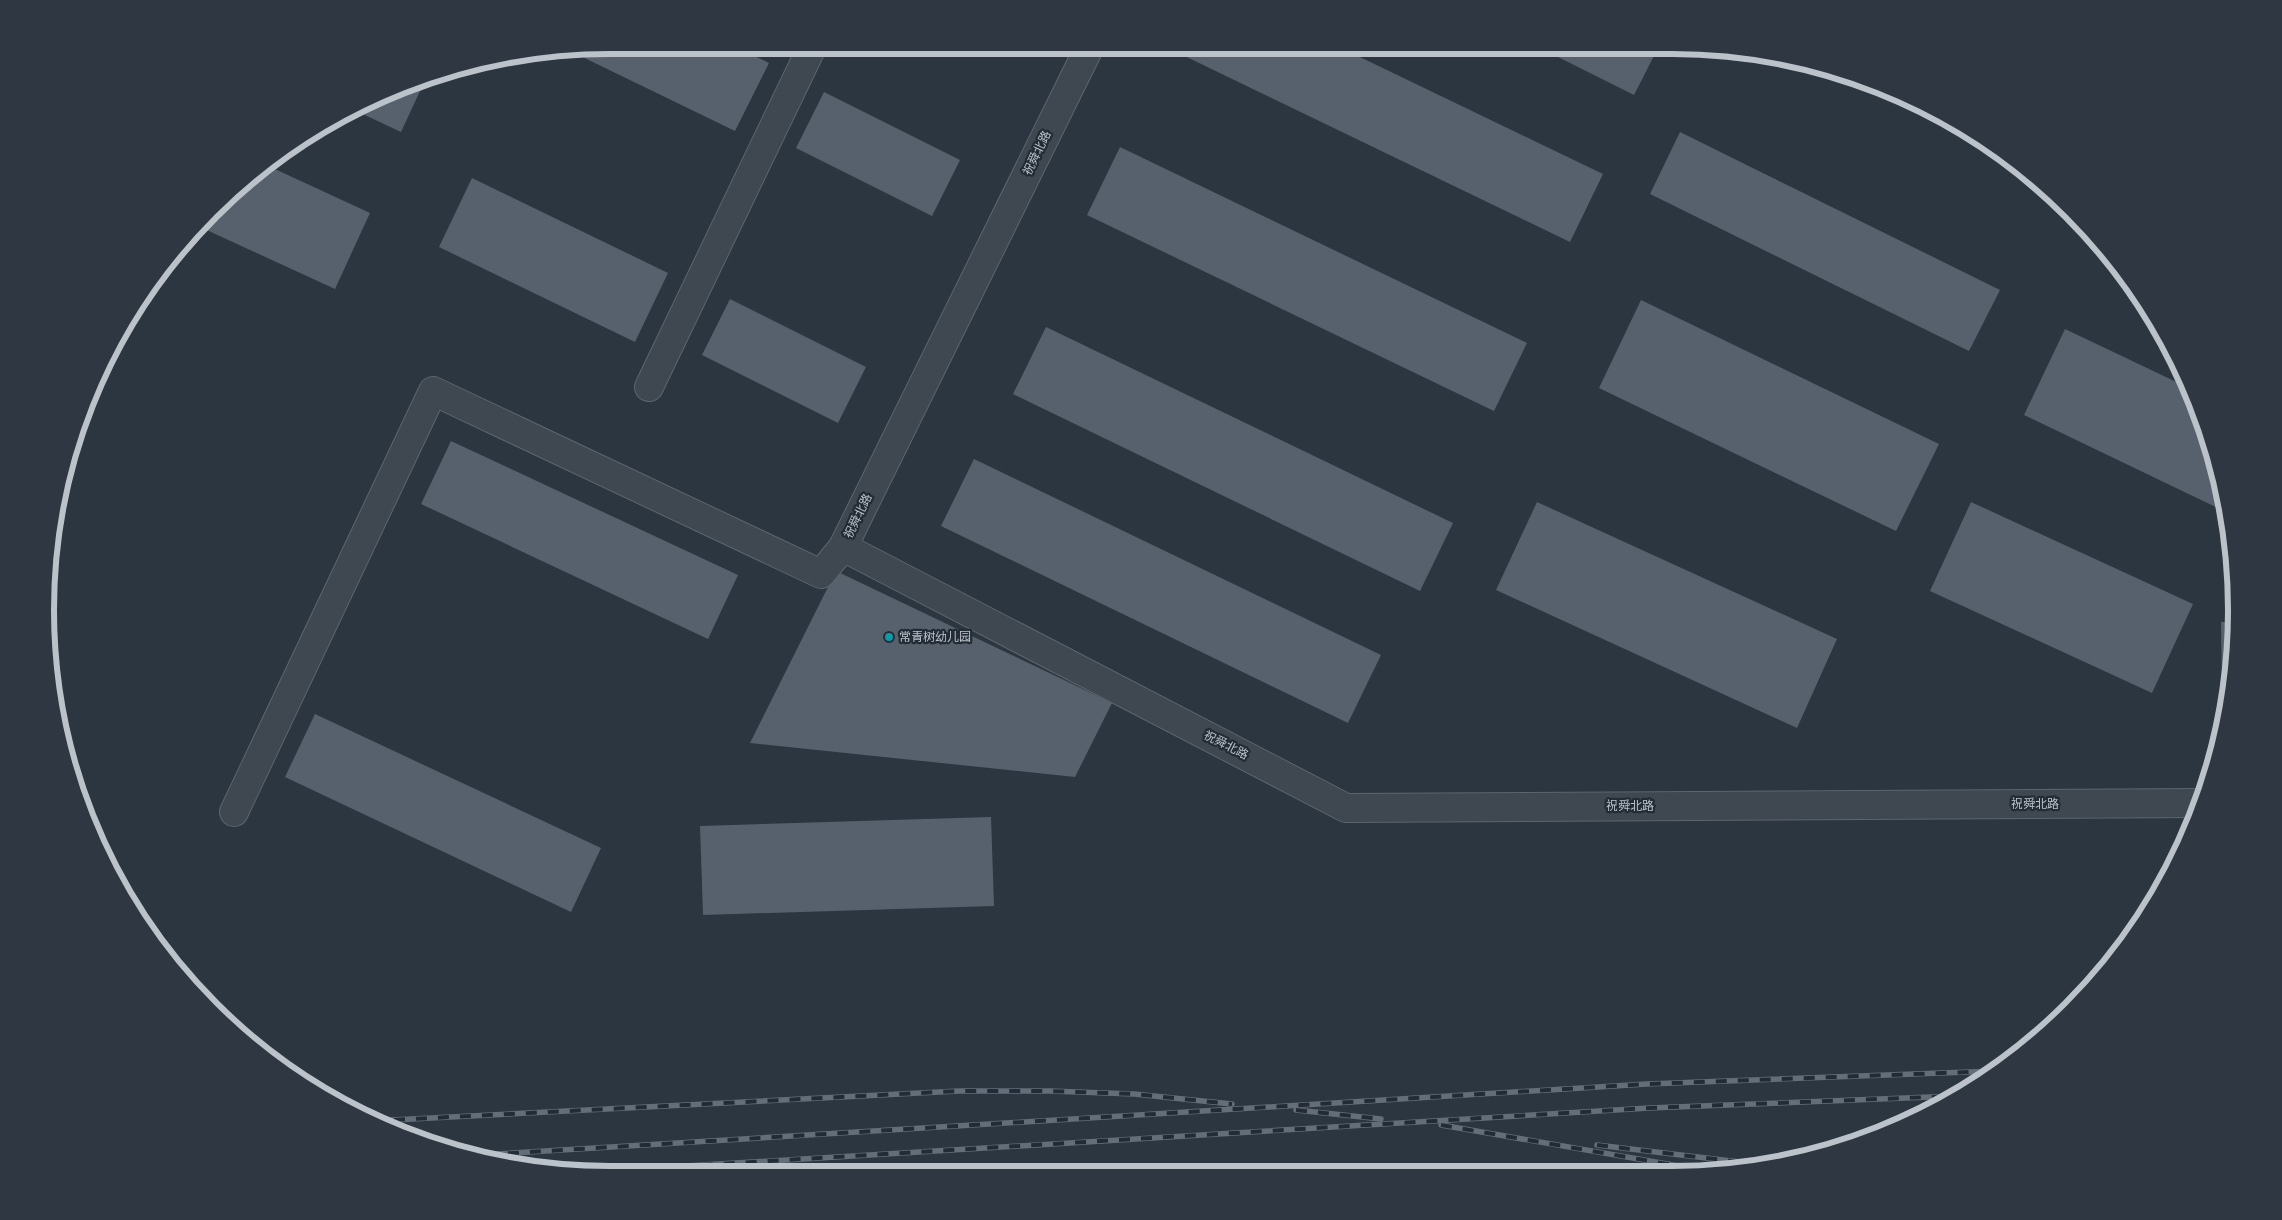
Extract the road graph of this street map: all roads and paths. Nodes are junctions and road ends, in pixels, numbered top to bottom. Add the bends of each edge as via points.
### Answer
1 (809, 54) edge
2 (1086, 54) edge
3 (649, 387) dead end
4 (843, 547) junction
5 (2194, 803) edge
6 (234, 812) dead end

1 - 3 street
2 - 4 street, 祝舜北路
4 - 5 street, 祝舜北路 via 1346,808
4 - 6 street via 821,574 433,391

